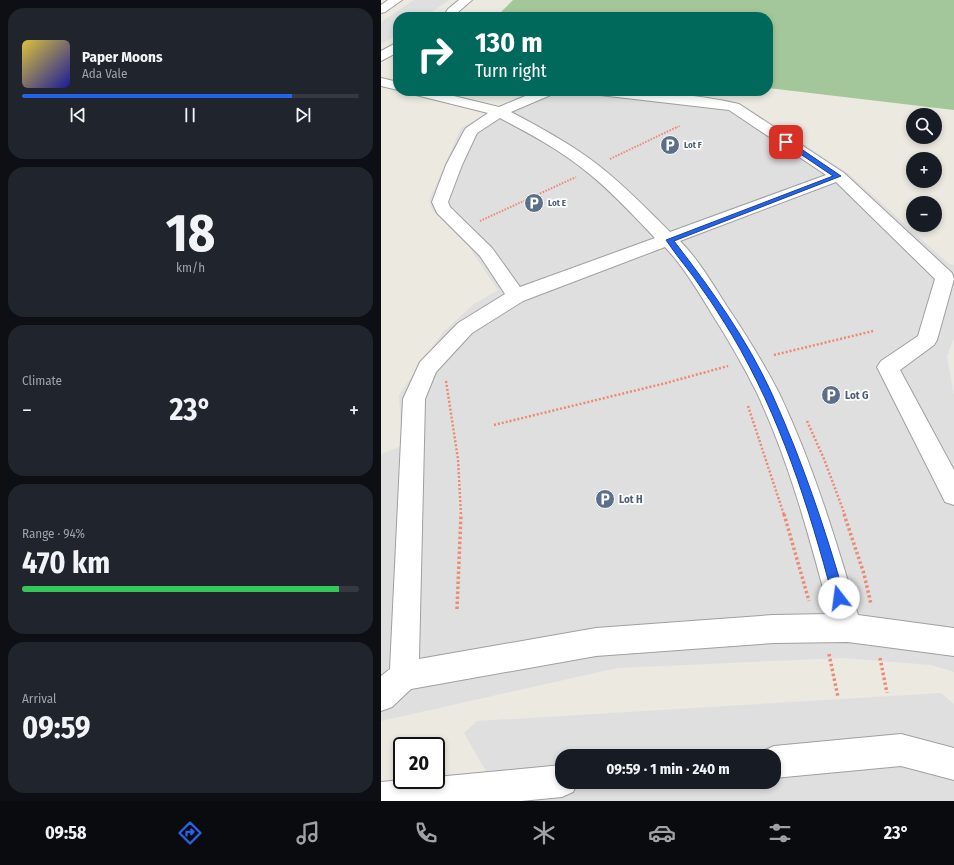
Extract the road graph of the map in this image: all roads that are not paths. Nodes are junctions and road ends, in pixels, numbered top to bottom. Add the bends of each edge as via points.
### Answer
1 (396, 0) edge
2 (466, 0) edge
3 (381, 10) edge
4 (452, 12) edge
5 (393, 49) edge
6 (381, 57) edge
7 (381, 82) edge
8 (393, 85) edge
9 (437, 96) edge
10 (537, 96) edge
11 (646, 96) edge
12 (500, 112) junction
13 (838, 176) junction
14 (670, 240) junction
15 (516, 296) junction
16 (954, 494) edge
17 (847, 628) junction
18 (954, 642) edge
19 (404, 676) junction
20 (381, 696) edge
21 (781, 761) edge
22 (954, 764) edge
23 (555, 782) edge
24 (381, 798) edge

1 - 3 lane
2 - 4 lane
5 - 6 lane
7 - 8 lane
9 - 12 lane
10 - 12 lane
11 - 13 lane via 733,107
12 - 14 lane via 549,139 592,168
12 - 15 lane via 471,131 440,202 443,209 486,252
13 - 14 lane
13 - 16 lane via 945,278 927,340 889,367
14 - 15 lane
14 - 17 lane via 718,306 768,394 792,450 825,548
15 - 19 lane via 465,328 427,368 414,399
17 - 18 lane
17 - 19 lane via 773,629 596,642
19 - 20 lane
21 - 22 lane via 901,750
23 - 24 lane

